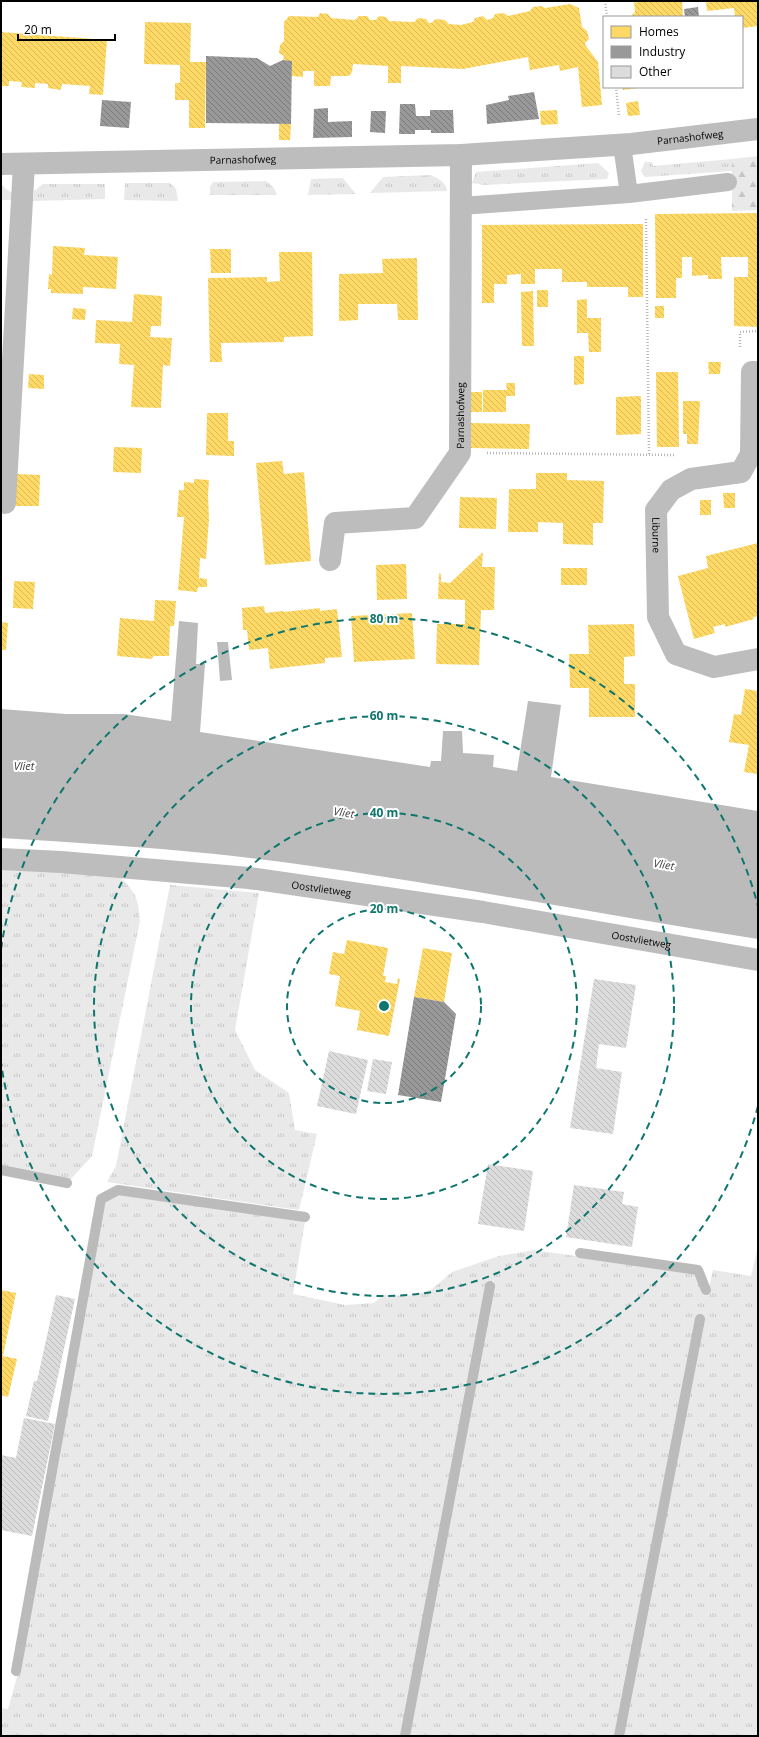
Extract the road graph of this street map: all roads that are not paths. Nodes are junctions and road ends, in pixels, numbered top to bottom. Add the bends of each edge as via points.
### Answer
1 (758, 129) edge
2 (622, 145) junction
3 (461, 155) junction
4 (1, 164) edge
5 (24, 164) junction
6 (728, 182) dead end
7 (637, 193) junction
8 (461, 206) junction
9 (758, 372) edge
10 (5, 503) dead end
11 (330, 560) dead end
12 (758, 659) edge
13 (1, 859) edge
14 (758, 960) edge

1 - 2 street, Parnashofweg
2 - 3 street, Parnashofweg
2 - 7 lane
3 - 5 street, Parnashofweg
3 - 8 street, Parnashofweg
4 - 5 street, Parnashofweg
5 - 10 street
6 - 7 lane
7 - 8 lane
8 - 11 street, Parnashofweg via 460,453 415,518 335,523
9 - 12 street, Liburne via 752,372 751,454 741,472 691,479 671,490 656,510 658,617 676,654 714,667
13 - 14 street, Oostvlietweg via 249,878 483,912

